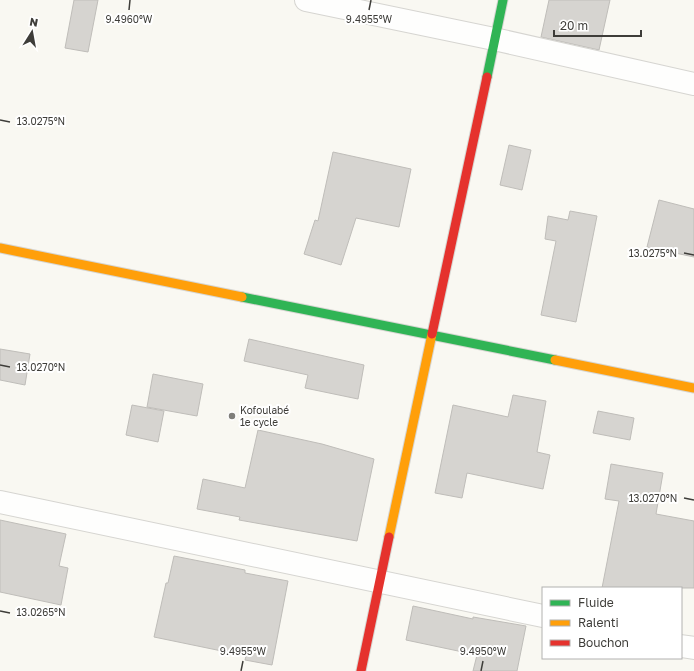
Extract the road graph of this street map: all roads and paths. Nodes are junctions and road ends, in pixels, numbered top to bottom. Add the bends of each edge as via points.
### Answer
1 (306, 0) edge
2 (503, 0) edge
3 (494, 39) junction
4 (694, 84) edge
5 (0, 248) edge
6 (432, 336) junction
7 (694, 388) edge
8 (0, 502) edge
9 (380, 582) junction
10 (542, 616) edge
11 (682, 646) edge
12 (694, 648) edge
13 (361, 671) edge

1 - 3 street
2 - 3 street
3 - 4 street
3 - 6 street
5 - 6 street
6 - 7 street
6 - 9 street
8 - 9 street
9 - 10 street
9 - 13 street
11 - 12 street

